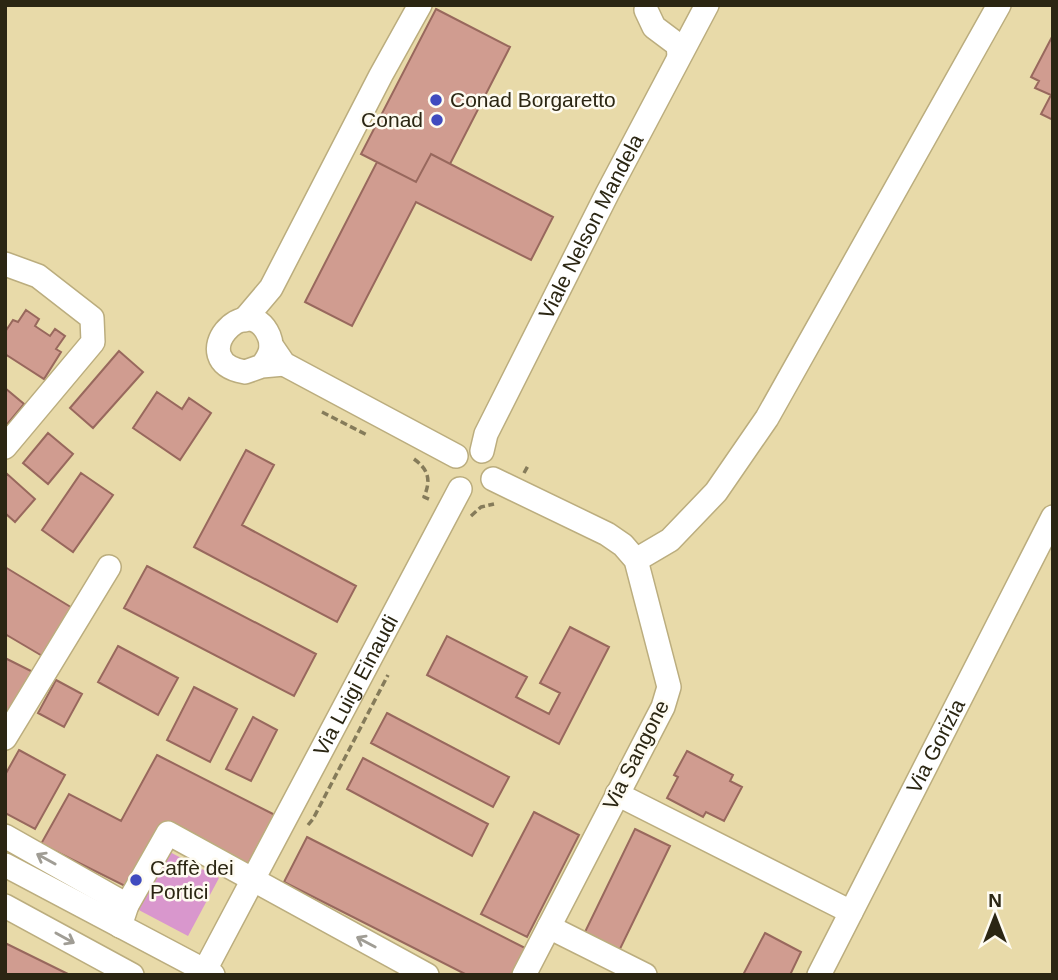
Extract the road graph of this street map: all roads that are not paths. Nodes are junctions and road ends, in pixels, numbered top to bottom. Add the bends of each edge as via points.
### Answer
1 (420, 5) edge
2 (707, 5) edge
3 (999, 5) edge
4 (646, 10) dead end
5 (679, 56) junction
6 (5, 264) edge
7 (271, 288) junction
8 (244, 320) junction
9 (271, 351) junction
10 (5, 447) edge
11 (482, 451) junction
12 (456, 456) junction
13 (493, 479) junction
14 (454, 499) junction
15 (1053, 517) edge
16 (636, 560) junction
17 (109, 567) dead end
18 (5, 738) edge
19 (617, 794) junction
20 (5, 836) edge
21 (5, 865) edge
22 (251, 881) junction
23 (5, 906) edge
24 (851, 912) junction
25 (123, 915) junction
26 (549, 927) junction
27 (209, 972) edge
28 (132, 975) edge
29 (426, 975) edge
30 (524, 975) edge
31 (645, 975) edge
32 (819, 975) edge

1 - 7 street
2 - 5 street, Viale Nelson Mandela
3 - 16 street via 766,418 716,492 670,540
4 - 5 street via 654,27 678,45
5 - 11 street, Viale Nelson Mandela via 486,433
6 - 10 street via 38,276 92,318 93,342
7 - 8 street
7 - 9 street
8 - 9 street via 253,321
8 - 9 street via 228,326 219,341 228,366 245,372
9 - 12 street
11 - 12 street via 468,449
11 - 13 street via 491,459
12 - 14 street via 450,470
13 - 14 street via 485,489
13 - 16 street via 607,534
14 - 22 street, Via Luigi Einaudi
15 - 24 street, Via Gorizia
16 - 19 street, Via Sangone via 669,687
17 - 18 street
19 - 24 street
19 - 26 street, Via Sangone
25 -> 20 street
21 - 25 street
22 - 25 street via 168,833
22 - 27 street, Via Luigi Einaudi
29 -> 22 street
23 -> 28 street
24 - 32 street, Via Gorizia
25 - 27 street
26 - 30 street, Via Sangone
26 - 31 street

